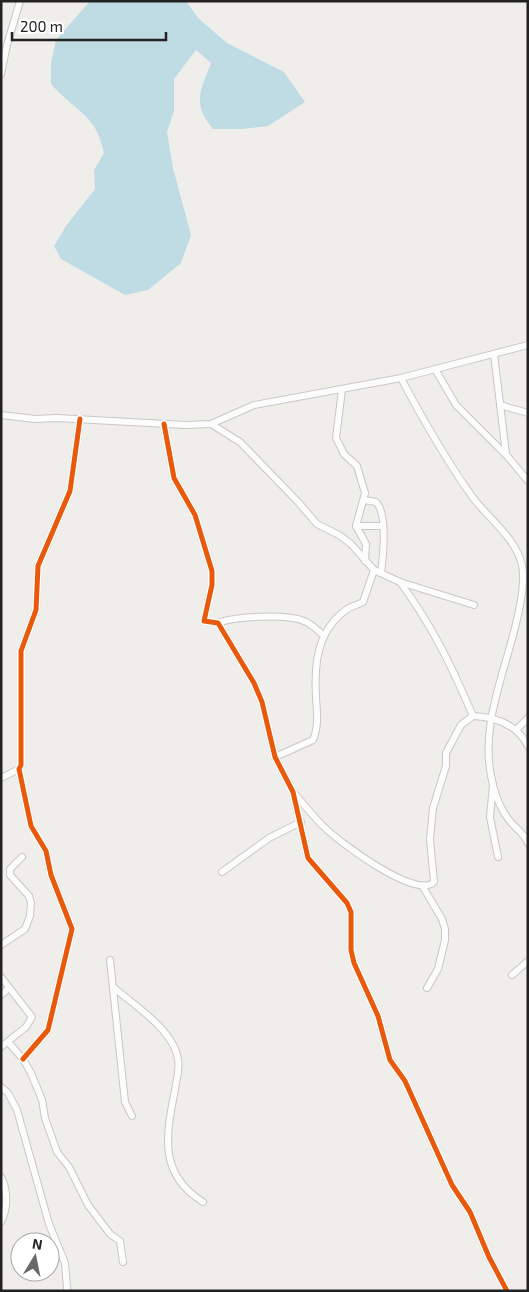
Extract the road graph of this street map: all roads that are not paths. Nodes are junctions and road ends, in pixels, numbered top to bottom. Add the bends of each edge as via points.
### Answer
1 (20, 1) edge
2 (2, 58) edge
3 (1, 74) edge
4 (528, 345) edge
5 (494, 354) junction
6 (435, 370) junction
7 (401, 378) junction
8 (342, 390) junction
9 (500, 405) junction
10 (528, 413) edge
11 (1, 414) edge
12 (80, 419) junction
13 (164, 424) junction
14 (211, 424) junction
15 (506, 454) junction
16 (528, 481) edge
17 (364, 500) junction
18 (356, 526) junction
19 (383, 526) junction
20 (365, 561) junction
21 (374, 570) junction
22 (381, 573) junction
23 (400, 582) junction
24 (474, 605) dead end
25 (218, 623) junction
26 (323, 635) junction
27 (473, 716) junction
28 (491, 717) junction
29 (528, 718) edge
30 (517, 729) junction
31 (528, 746) edge
32 (275, 757) junction
33 (19, 769) junction
34 (1, 778) edge
35 (493, 784) junction
36 (293, 792) junction
37 (301, 822) junction
38 (528, 843) edge
39 (22, 857) dead end
40 (498, 857) dead end
41 (222, 872) dead end
42 (423, 887) junction
43 (1, 945) edge
44 (110, 960) dead end
45 (528, 960) edge
46 (512, 975) dead end
47 (1, 977) edge
48 (113, 987) junction
49 (9, 988) junction
50 (426, 988) dead end
51 (1, 995) edge
52 (8, 1042) junction
53 (1, 1047) edge
54 (23, 1059) junction
55 (1, 1087) edge
56 (132, 1116) dead end
57 (1, 1176) edge
58 (203, 1202) dead end
59 (1, 1222) edge
60 (123, 1262) dead end
61 (66, 1288) dead end
62 (507, 1291) edge

1 - 2 street
2 - 3 street
4 - 5 street
5 - 6 street
5 - 9 street
6 - 7 street
6 - 15 street via 456,405
7 - 8 street
7 - 28 street via 425,424 460,478 477,504 504,532 522,564 523,587 516,627
8 - 14 street via 254,405
8 - 17 street via 336,438 344,454 357,466
9 - 10 street
9 - 15 street
11 - 12 street via 35,420
12 - 13 street
12 - 33 street via 70,491 38,566 36,610 21,651
13 - 14 street
13 - 25 street via 174,478 195,515 211,567 212,585 204,621
14 - 20 street via 240,442 316,524 345,540
15 - 16 street
17 - 18 street
17 - 19 street via 379,504
18 - 19 street
18 - 20 street via 366,544
19 - 22 street
20 - 21 street
21 - 22 street
21 - 26 street via 364,602 345,611
22 - 23 street
23 - 24 street
23 - 27 street via 447,655
25 - 26 street via 242,617 298,619
25 - 32 street via 262,702
26 - 32 street via 316,660 315,734 310,742
27 - 28 street
27 - 42 street via 461,725 446,753 446,766 430,824 434,882
28 - 30 street
28 - 35 street
29 - 30 street
30 - 31 street
32 - 36 street
33 - 34 street
33 - 54 street via 31,826 46,851 50,876 72,929 48,1030
35 - 38 street via 503,812
35 - 40 street via 490,817
36 - 37 street
36 - 42 street via 322,826 351,850 403,880
37 - 41 street via 269,838
37 - 62 street via 308,858 347,903 354,963 378,1016 390,1060 405,1081 452,1185 470,1212
39 - 43 street via 10,869 10,875 29,896 32,903 30,916 25,929
42 - 50 street via 442,918 446,940 438,969
44 - 48 street
45 - 46 street
47 - 49 street
48 - 56 street via 125,1102
48 - 58 street via 166,1032 173,1045 178,1067 166,1140 172,1169 189,1193
49 - 51 street
49 - 52 street via 32,1018
52 - 53 street
52 - 54 street
54 - 60 street via 42,1100 57,1152 69,1167 83,1199 110,1234 120,1241
55 - 61 street via 17,1110 49,1224 64,1263
57 - 59 street via 6,1201 6,1212

